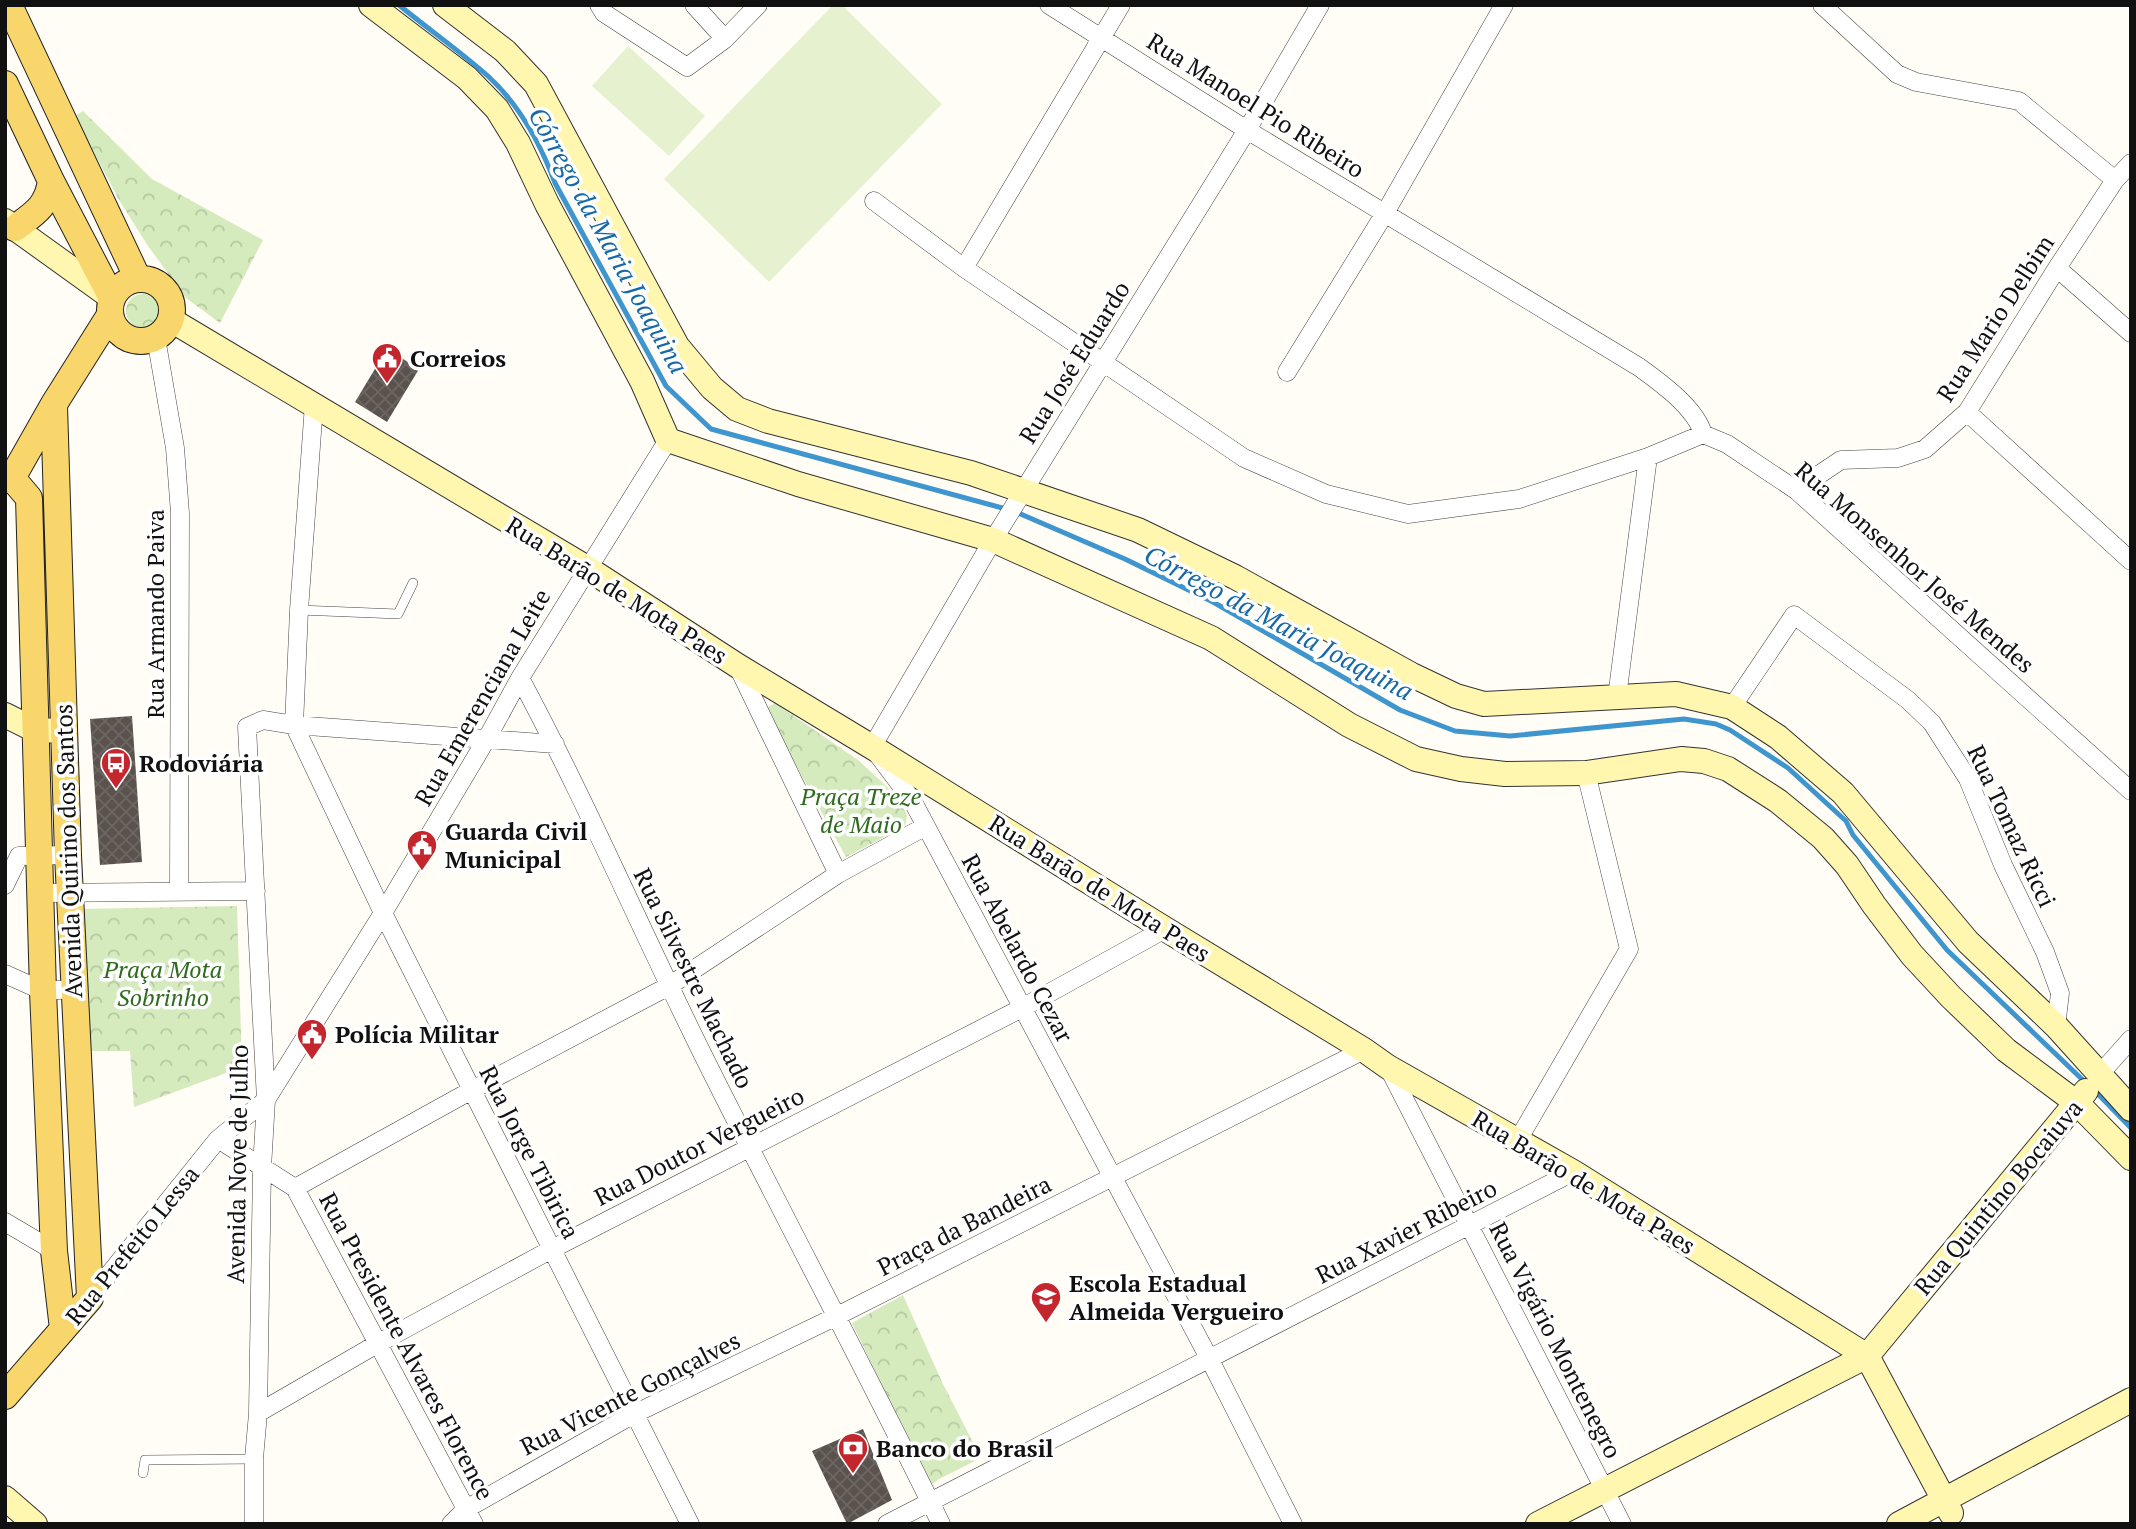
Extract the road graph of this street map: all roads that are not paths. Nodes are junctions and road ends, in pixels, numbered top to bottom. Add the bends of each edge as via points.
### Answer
1 (9, 5) edge
2 (371, 5) edge
3 (444, 5) edge
4 (599, 5) edge
5 (694, 5) edge
6 (758, 5) edge
7 (1049, 5) edge
8 (1121, 5) edge
9 (1320, 5) edge
10 (1504, 5) edge
11 (1822, 5) edge
12 (1101, 37) junction
13 (725, 39) junction
14 (5, 84) edge
15 (1247, 130) junction
16 (2131, 163) edge
17 (2115, 180) junction
18 (51, 181) junction
19 (874, 201) dead end
20 (1385, 213) junction
21 (10, 225) edge
22 (964, 268) junction
23 (2057, 268) junction
24 (138, 279) junction
25 (111, 307) junction
26 (164, 329) junction
27 (2131, 333) edge
28 (1102, 363) junction
29 (1287, 372) dead end
30 (54, 404) junction
31 (314, 405) junction
32 (1967, 412) junction
33 (1703, 434) junction
34 (668, 440) junction
35 (1648, 457) junction
36 (7, 480) edge
37 (1796, 489) junction
38 (1022, 492) junction
39 (993, 540) junction
40 (2131, 561) edge
41 (587, 568) junction
42 (413, 583) dead end
43 (299, 610) junction
44 (738, 666) junction
45 (520, 678) junction
46 (1617, 697) junction
47 (1732, 707) junction
48 (5, 715) edge
49 (294, 725) junction
50 (50, 731) junction
51 (486, 740) junction
52 (555, 744) junction
53 (872, 747) junction
54 (1586, 774) junction
55 (2131, 791) edge
56 (926, 826) junction
57 (68, 855) junction
58 (40, 856) junction
59 (838, 874) junction
60 (5, 885) edge
61 (256, 891) junction
62 (41, 892) junction
63 (179, 892) junction
64 (69, 893) junction
65 (383, 913) junction
66 (1165, 929) junction
67 (5, 974) edge
68 (669, 986) junction
69 (74, 989) junction
70 (43, 991) junction
71 (1022, 1008) junction
72 (2056, 1026) junction
73 (2131, 1040) edge
74 (1364, 1049) junction
75 (1388, 1068) junction
76 (2099, 1075) junction
77 (472, 1090) junction
78 (265, 1100) junction
79 (2077, 1103) junction
80 (2131, 1109) edge
81 (218, 1139) junction
82 (1518, 1140) junction
83 (749, 1148) junction
84 (2131, 1158) edge
85 (262, 1168) junction
86 (1573, 1172) junction
87 (1112, 1178) junction
88 (295, 1188) junction
89 (5, 1222) edge
90 (1470, 1225) junction
91 (552, 1249) junction
92 (54, 1251) junction
93 (90, 1298) junction
94 (837, 1316) junction
95 (63, 1329) junction
96 (377, 1344) junction
97 (1867, 1356) junction
98 (1210, 1360) junction
99 (5, 1396) edge
100 (258, 1413) junction
101 (2128, 1413) edge
102 (634, 1414) junction
103 (254, 1459) junction
104 (143, 1473) dead end
105 (1605, 1490) junction
106 (5, 1499) edge
107 (930, 1503) junction
108 (1945, 1515) edge
109 (470, 1516) edge
110 (35, 1524) edge
111 (254, 1524) edge
112 (452, 1524) edge
113 (690, 1524) edge
114 (887, 1524) edge
115 (941, 1524) edge
116 (1293, 1524) edge
117 (1538, 1524) edge
118 (1622, 1524) edge
119 (1899, 1524) edge

1 - 24 main road
2 - 34 main road via 467,78 497,109 642,381
3 - 38 main road via 505,51 536,83 677,346 712,388 737,409 768,421 971,473
4 - 13 street via 604,13 687,67
5 - 13 street
6 - 13 street
7 - 12 street, Rua Manoel Pio Ribeiro
8 - 12 street
9 - 15 street, Rua José Eduardo
10 - 20 street
11 - 17 street via 1897,74 1916,82 2019,101
12 - 15 street, Rua Manoel Pio Ribeiro
12 - 22 street
14 - 18 main road
15 - 20 street, Rua Manoel Pio Ribeiro
15 - 28 street, Rua José Eduardo
16 - 17 street, Rua Mario Delbim
17 - 23 street, Rua Mario Delbim
18 - 21 main road via 43,206
18 - 25 main road
19 - 22 street
20 - 29 street
20 - 33 street, Rua Manoel Pio Ribeiro via 1639,367 1668,388 1700,423
21 - 25 main road
22 - 28 street
23 - 27 street
23 - 32 street, Rua Mario Delbim
24 - 25 main road via 122,285
24 - 26 main road via 158,284 171,300 173,310
25 - 26 main road via 113,325 127,339 147,342
25 - 30 main road
26 - 31 main road, Rua Barão de Mota Paes
26 - 63 street, Rua Armando Paiva via 180,513
28 - 35 street via 1244,458 1326,494 1408,514 1520,499
28 - 38 street, Rua José Eduardo
30 - 36 main road
30 - 50 main road, Avenida Quirino dos Santos
31 - 41 main road, Rua Barão de Mota Paes
31 - 43 street
32 - 37 street, Rua Mario Delbim via 1925,449 1898,458 1841,460
32 - 40 street
33 - 35 street
33 - 37 street, Rua Monsenhor José Mendes via 1727,444
34 - 39 main road via 798,485
34 - 41 street, Rua Emerenciana Leite
35 - 46 street
36 - 50 main road, Avenida Quirino dos Santos via 29,498
37 - 55 street, Rua Monsenhor José Mendes
38 - 39 street, Rua José Eduardo
38 - 46 main road via 1138,530 1456,696 1484,704
39 - 53 street, Rua José Eduardo
39 - 54 main road via 1211,638 1349,725 1416,759 1505,774
41 - 44 main road, Rua Barão de Mota Paes
41 - 45 street, Rua Emerenciana Leite
42 - 43 lane via 398,614
43 - 49 street
44 - 53 main road, Rua Barão de Mota Paes
44 - 59 street
45 - 51 street, Rua Emerenciana Leite
45 - 52 street, Rua Silvestre Machado
46 - 47 main road via 1676,694
47 - 72 main road via 1778,737 1843,793 1968,942
47 - 72 street, Rua Tomaz Ricci via 1794,615 1932,723 1968,779 2045,952 2060,993
48 - 50 main road
49 - 51 street
49 - 61 street, Avenida Nove de Julho via 262,720 247,727
49 - 65 street, Rua Jorge Tibirica
50 - 57 main road, Avenida Quirino dos Santos
50 - 58 main road, Avenida Quirino dos Santos
51 - 52 street
51 - 65 street, Rua Emerenciana Leite
52 - 68 street, Rua Silvestre Machado
53 - 56 street, Rua Abelardo Cezar
53 - 66 main road, Rua Barão de Mota Paes
54 - 79 main road via 1681,759 1728,769 1760,789 1824,838 1912,954 1951,997 2006,1050
54 - 82 street via 1629,948
56 - 59 street
56 - 71 street, Rua Abelardo Cezar
57 - 58 street
57 - 64 main road, Avenida Quirino dos Santos
58 - 60 street via 19,856
58 - 62 main road, Avenida Quirino dos Santos
59 - 68 street
61 - 63 street
61 - 78 street, Avenida Nove de Julho
62 - 64 street
62 - 70 main road, Avenida Quirino dos Santos
63 - 64 street
64 - 69 main road, Avenida Quirino dos Santos
65 - 77 street, Rua Jorge Tibirica
65 - 78 street, Rua Emerenciana Leite
66 - 71 street, Rua Doutor Vergueiro
66 - 74 main road, Rua Barão de Mota Paes
67 - 70 street
68 - 77 street
68 - 83 street, Rua Silvestre Machado
69 - 70 street
69 - 93 main road, Avenida Quirino dos Santos
70 - 92 main road, Avenida Quirino dos Santos
71 - 83 street, Rua Doutor Vergueiro
71 - 87 street, Rua Abelardo Cezar
72 - 76 main road
73 - 76 street, Rua Quintino Bocaiuva
74 - 75 main road, Rua Barão de Mota Paes
74 - 87 street
75 - 82 main road, Rua Barão de Mota Paes
75 - 90 street, Rua Vigário Montenegro
76 - 79 main road, Rua Quintino Bocaiuva
76 - 80 main road
77 - 88 street
77 - 91 street, Rua Jorge Tibirica
78 - 81 street, Rua Prefeito Lessa
78 - 85 street, Avenida Nove de Julho
79 - 84 main road
79 - 97 main road, Rua Quintino Bocaiuva
81 - 85 street, Rua Presidente Alvares Florence
81 - 93 street, Rua Prefeito Lessa
82 - 86 main road, Rua Barão de Mota Paes
83 - 91 street, Rua Doutor Vergueiro
83 - 94 street, Rua Silvestre Machado
85 - 88 street, Rua Presidente Alvares Florence
85 - 100 street, Avenida Nove de Julho
86 - 90 street, Rua Xavier Ribeiro
86 - 97 main road, Rua Barão de Mota Paes
87 - 94 street, Praça da Bandeira
87 - 98 street, Rua Abelardo Cezar
88 - 96 street, Rua Presidente Alvares Florence
89 - 92 street
90 - 98 street, Rua Xavier Ribeiro
90 - 105 street, Rua Vigário Montenegro
91 - 96 street, Rua Doutor Vergueiro
91 - 102 street, Rua Jorge Tibirica
92 - 95 main road, Avenida Quirino dos Santos
93 - 95 main road, Rua Prefeito Lessa
94 - 102 street, Rua Vicente Gonçalves
94 - 107 street, Rua Silvestre Machado
95 - 99 main road, Rua Prefeito Lessa
96 - 100 street, Rua Doutor Vergueiro
96 - 109 street, Rua Presidente Alvares Florence
97 - 105 main road
97 - 108 main road, Rua Barão de Mota Paes
98 - 107 street, Rua Xavier Ribeiro
98 - 116 street
100 - 103 street, Avenida Nove de Julho
101 - 108 main road
102 - 109 street, Rua Vicente Gonçalves
102 - 113 street, Rua Jorge Tibirica
103 - 104 lane via 145,1461
103 - 111 street, Avenida Nove de Julho
105 - 117 main road
105 - 118 street, Rua Vigário Montenegro
106 - 110 main road
107 - 114 street, Rua Xavier Ribeiro
107 - 115 street, Rua Silvestre Machado
108 - 119 main road
109 - 112 street, Rua Vicente Gonçalves

